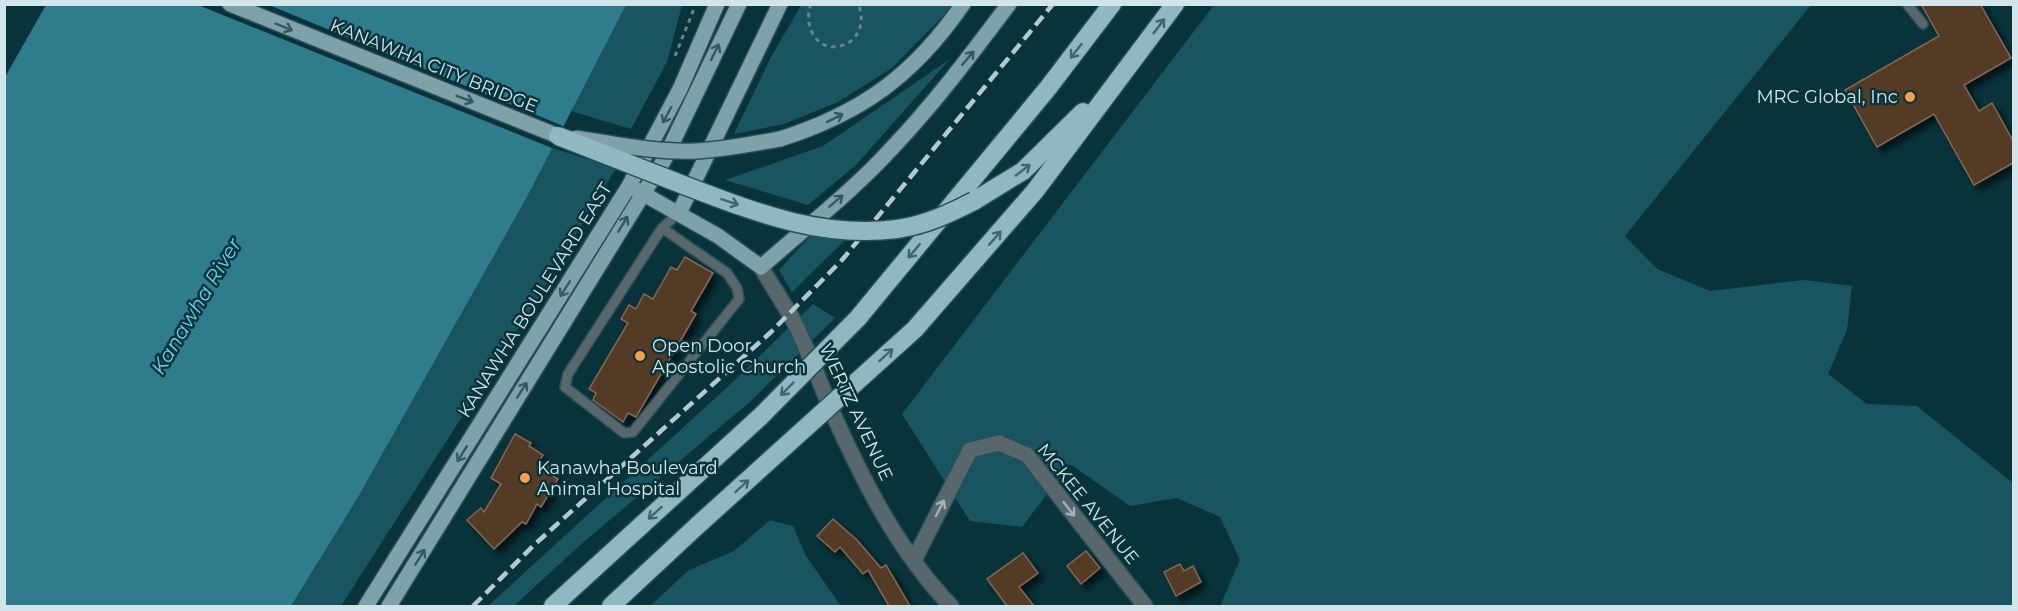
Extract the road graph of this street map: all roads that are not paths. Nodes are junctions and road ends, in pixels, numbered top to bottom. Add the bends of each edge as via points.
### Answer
1 (230, 4) edge
2 (717, 4) edge
3 (739, 4) edge
4 (780, 4) edge
5 (963, 4) edge
6 (1009, 4) edge
7 (1112, 4) edge
8 (1175, 4) edge
9 (1907, 4) edge
10 (1923, 24) dead end
11 (1143, 47) junction
12 (558, 136) junction
13 (636, 189) junction
14 (679, 213) junction
15 (662, 228) junction
16 (760, 267) junction
17 (914, 560) junction
18 (366, 606) edge
19 (389, 606) edge
20 (553, 606) edge
21 (611, 606) edge
22 (951, 606) edge
23 (1145, 606) edge

1 -> 12 main road, KANAWHA CITY BRIDGE
2 -> 13 main road, KANAWHA BOULEVARD EAST
13 -> 3 main road, KANAWHA BOULEVARD EAST via 664,160
4 - 14 main road
12 -> 5 main road, KANAWHA CITY BRIDGE, bridge via 695,151 780,139 814,128 894,81 922,57
16 -> 6 main road via 893,147
7 -> 20 highway, bridge via 858,318 760,417
11 -> 8 highway
9 - 10 lane
12 -> 11 highway, bridge via 797,224 850,231 897,229 936,220 1023,171
21 -> 11 highway, bridge via 915,329 1035,191
13 - 14 main road, WERTZ AVENUE
13 -> 18 main road, KANAWHA BOULEVARD EAST
19 -> 13 main road, KANAWHA BOULEVARD EAST
14 - 15 lane
14 - 16 main road, WERTZ AVENUE via 735,246
15 - 15 lane via 727,273 739,299 633,432 624,433 565,387 568,374
16 - 17 street, WERTZ AVENUE via 792,320 879,510
17 - 22 street, WERTZ AVENUE
17 -> 23 street, MCKEE AVENUE via 969,450 999,443 1027,454

